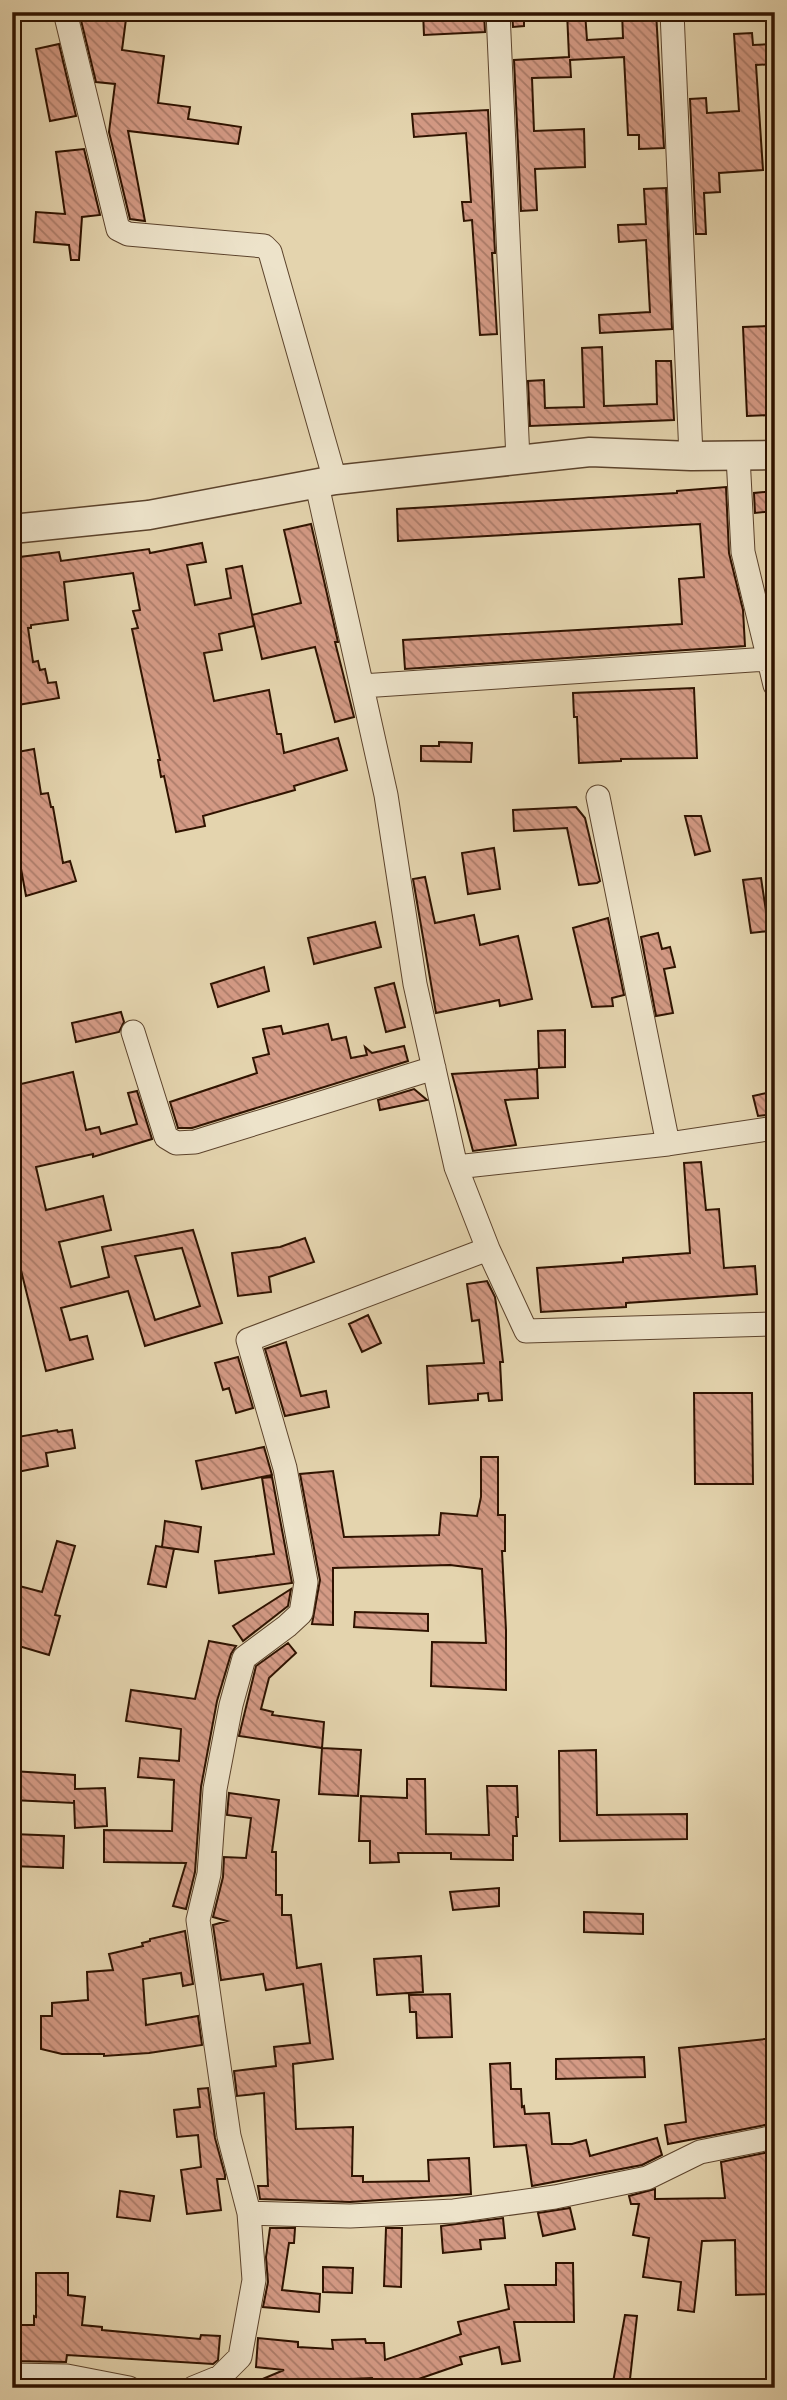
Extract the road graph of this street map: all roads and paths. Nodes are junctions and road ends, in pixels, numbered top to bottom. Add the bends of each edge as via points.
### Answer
1 (65, 12) edge
2 (498, 12) edge
3 (671, 12) edge
4 (775, 455) edge
5 (691, 456) junction
6 (738, 456) junction
7 (518, 460) junction
8 (326, 483) junction
9 (12, 528) edge
10 (767, 659) junction
11 (775, 685) edge
12 (362, 686) junction
13 (598, 797) dead end
14 (133, 1032) dead end
15 (434, 1068) junction
16 (775, 1128) edge
17 (667, 1144) junction
18 (456, 1167) junction
19 (488, 1249) junction
20 (775, 1324) edge
21 (775, 2137) edge
22 (249, 2213) junction
23 (12, 2375) edge
24 (130, 2388) edge
25 (193, 2388) edge

1 - 8 street via 118,229 128,234 264,246 270,252
2 - 7 street
3 - 5 street
4 - 6 street
5 - 6 street
5 - 7 street via 590,452
6 - 10 street via 743,552
7 - 8 street
8 - 9 street via 149,515
8 - 12 street
10 - 11 street
10 - 12 street
12 - 15 street via 387,795 415,984
13 - 17 street
14 - 15 street via 166,1137 180,1144
15 - 18 street
16 - 17 street
17 - 18 street
18 - 19 street
19 - 20 street via 526,1331
19 - 22 street via 248,1340 285,1468 306,1582 301,1612 244,1658 215,1789 209,1874 198,1920 229,2137
21 - 22 street via 701,2151 647,2178 555,2197 454,2211 350,2216
22 - 25 street via 254,2280 240,2357 220,2377
23 - 24 street via 67,2376

